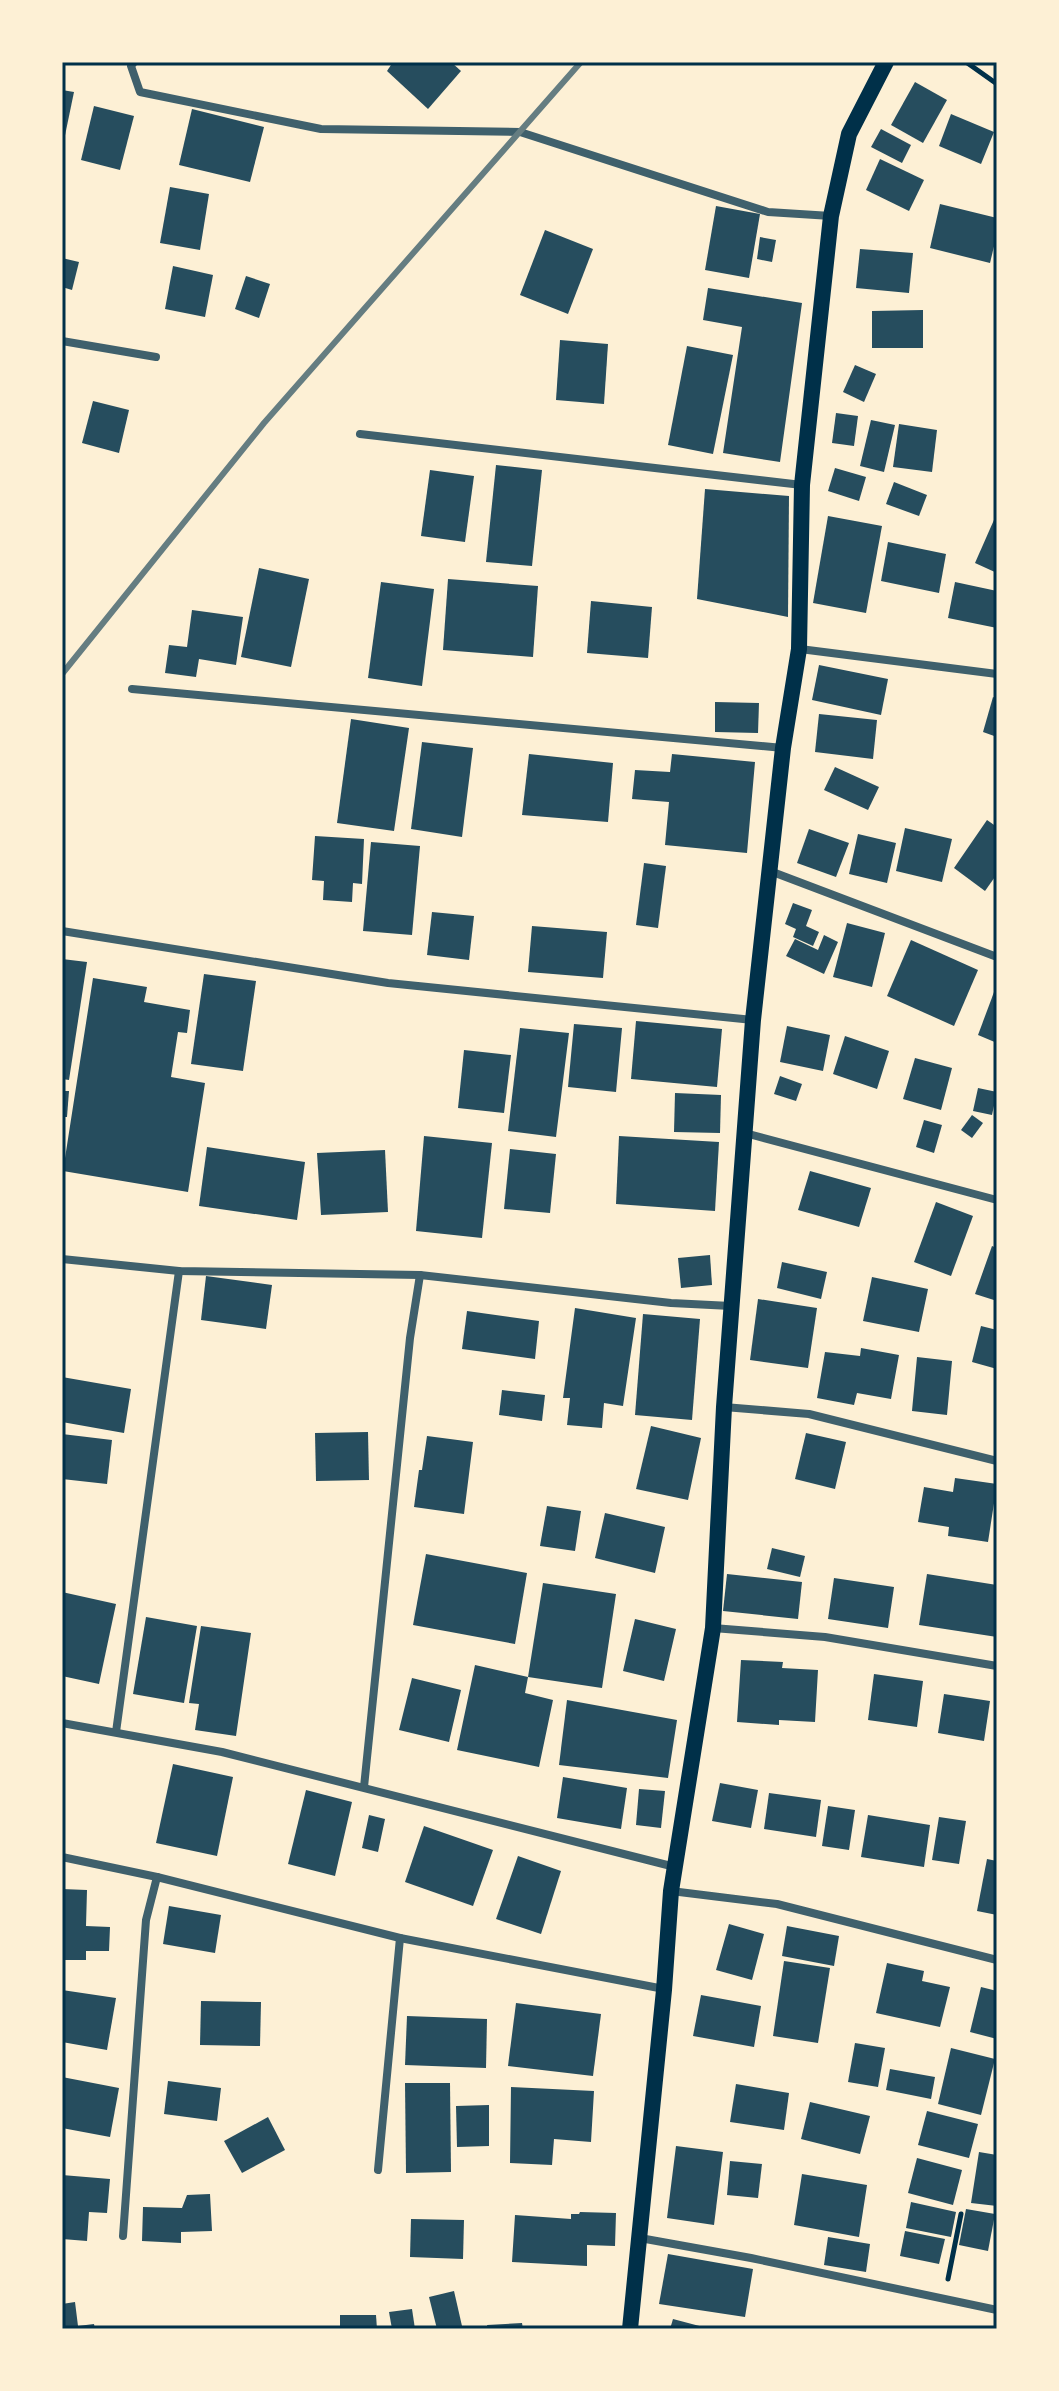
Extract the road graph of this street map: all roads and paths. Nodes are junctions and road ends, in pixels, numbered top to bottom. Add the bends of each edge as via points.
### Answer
1 (134, 62) edge
2 (886, 62) edge
3 (966, 62) edge
4 (997, 84) edge
5 (831, 216) junction
6 (62, 341) edge
7 (156, 357) dead end
8 (360, 434) dead end
9 (802, 485) junction
10 (799, 649) junction
11 (997, 674) edge
12 (132, 689) dead end
13 (783, 748) junction
14 (770, 871) junction
15 (62, 931) edge
16 (997, 957) edge
17 (753, 1020) junction
18 (744, 1133) junction
19 (997, 1200) edge
20 (62, 1259) edge
21 (179, 1271) junction
22 (420, 1275) junction
23 (732, 1307) junction
24 (724, 1407) junction
25 (997, 1461) edge
26 (713, 1628) junction
27 (997, 1666) edge
28 (62, 1723) edge
29 (116, 1732) junction
30 (364, 1787) junction
31 (62, 1857) edge
32 (675, 1867) junction
33 (157, 1877) junction
34 (671, 1891) junction
35 (400, 1938) junction
36 (997, 1960) edge
37 (664, 1990) junction
38 (378, 2170) dead end
39 (961, 2214) dead end
40 (123, 2236) dead end
41 (640, 2238) junction
42 (944, 2299) junction
43 (997, 2310) edge
44 (630, 2329) edge

1 - 5 street via 140,92 321,129 520,132 768,212
2 - 5 main road via 849,134
3 - 4 path
5 - 9 main road
6 - 7 street
8 - 9 street
9 - 10 main road
10 - 11 street
10 - 13 main road
12 - 13 street
13 - 14 main road
14 - 16 street
14 - 17 main road
15 - 17 street via 388,983
17 - 18 main road
18 - 19 street
18 - 23 main road
20 - 21 street
21 - 22 street
21 - 29 street
22 - 23 street
22 - 30 street
23 - 24 main road
24 - 25 street via 809,1414
24 - 26 main road
26 - 27 street via 825,1637
26 - 32 main road
28 - 29 street
29 - 30 street
30 - 32 street
31 - 33 street
32 - 34 main road
33 - 35 street
33 - 40 street via 146,1920
34 - 36 street via 777,1904
34 - 37 main road
35 - 37 street
35 - 38 street
37 - 41 main road
39 - 42 path
41 - 42 street
41 - 44 main road
42 - 43 street

